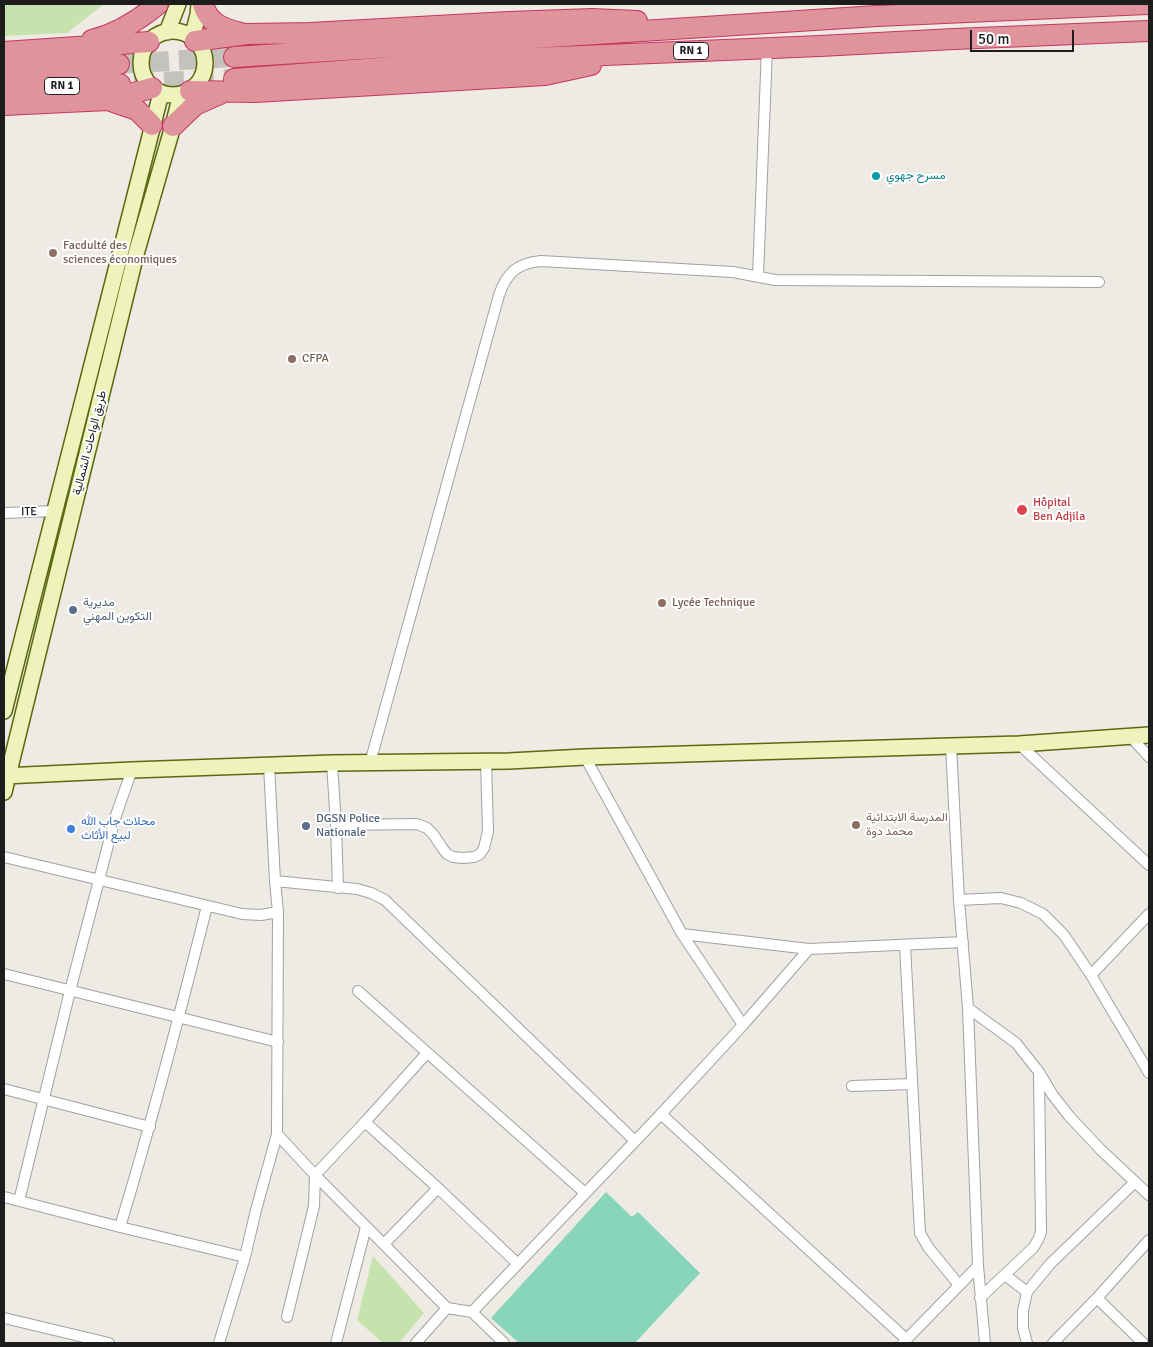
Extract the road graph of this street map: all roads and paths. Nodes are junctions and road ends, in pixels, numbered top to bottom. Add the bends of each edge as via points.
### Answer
1 (158, 4) edge
2 (178, 4) edge
3 (199, 4) edge
4 (203, 4) edge
5 (1147, 4) edge
6 (680, 29) junction
7 (1149, 31) edge
8 (167, 32) junction
9 (248, 34) junction
10 (194, 39) junction
11 (149, 42) junction
12 (70, 47) junction
13 (767, 48) junction
14 (4, 52) edge
15 (234, 57) tunnel mouth
16 (119, 64) tunnel mouth
17 (4, 69) edge
18 (231, 85) junction
19 (4, 89) edge
20 (156, 91) junction
21 (114, 92) junction
22 (185, 93) junction
23 (4, 105) edge
24 (152, 125) junction
25 (174, 126) junction
26 (758, 276) junction
27 (1099, 282) dead end
28 (54, 511) junction
29 (4, 512) edge
30 (4, 711) edge
31 (1149, 735) edge
32 (1130, 736) junction
33 (1019, 744) junction
34 (951, 746) junction
35 (585, 757) junction
36 (1149, 757) edge
37 (486, 761) junction
38 (332, 763) junction
39 (370, 763) junction
40 (269, 766) junction
41 (132, 770) junction
42 (6, 776) edge
43 (4, 792) edge
44 (336, 825) junction
45 (4, 857) edge
46 (1149, 865) edge
47 (99, 880) junction
48 (275, 881) junction
49 (338, 888) junction
50 (959, 900) junction
51 (207, 906) junction
52 (278, 912) junction
53 (1149, 914) edge
54 (682, 934) junction
55 (963, 942) junction
56 (904, 945) junction
57 (809, 949) junction
58 (4, 974) edge
59 (1091, 975) junction
60 (70, 991) junction
61 (358, 991) dead end
62 (968, 1008) junction
63 (180, 1017) junction
64 (743, 1025) junction
65 (278, 1042) junction
66 (428, 1053) junction
67 (1039, 1072) junction
68 (1149, 1073) edge
69 (912, 1084) junction
70 (852, 1086) dead end
71 (4, 1089) edge
72 (44, 1099) junction
73 (661, 1114) junction
74 (365, 1122) junction
75 (150, 1127) junction
76 (277, 1134) junction
77 (635, 1141) junction
78 (314, 1175) junction
79 (1135, 1182) junction
80 (438, 1188) junction
81 (585, 1193) junction
82 (1149, 1195) edge
83 (4, 1197) edge
84 (20, 1201) junction
85 (120, 1227) junction
86 (366, 1227) junction
87 (1149, 1240) edge
88 (384, 1244) junction
89 (245, 1257) junction
90 (518, 1264) junction
91 (978, 1266) junction
92 (1005, 1275) junction
93 (959, 1285) junction
94 (1027, 1292) junction
95 (980, 1298) junction
96 (1097, 1298) junction
97 (447, 1308) junction
98 (472, 1312) junction
99 (287, 1317) dead end
100 (4, 1318) edge
101 (904, 1341) edge
102 (109, 1343) edge
103 (219, 1343) edge
104 (336, 1343) edge
105 (416, 1343) edge
106 (504, 1343) edge
107 (985, 1343) edge
108 (1028, 1343) edge
109 (1053, 1343) edge
110 (1144, 1343) edge

1 - 12 highway via 135,22
2 - 8 main road
3 - 10 main road
4 - 9 highway via 205,12 225,29
5 - 6 highway, RN 1
6 - 9 highway via 661,23 592,19
6 - 15 highway, RN 1
7 - 13 highway, RN 1
8 - 10 main road via 180,32
8 - 11 main road
9 - 10 highway
10 - 22 main road via 201,48 205,67 197,84
11 - 12 highway
11 - 20 main road via 141,57 142,74
12 - 14 highway
13 - 18 highway, RN 1 via 486,60
13 - 26 street
16 - 17 highway, RN 1
18 - 22 highway
18 - 25 highway via 196,105
19 - 21 highway, RN 1
20 - 21 highway
20 - 22 main road via 167,95
20 - 24 main road, طريق الواحات الشمالية
21 - 23 highway
21 - 24 highway
22 - 25 main road, طريق الواحات الشمالية
24 - 28 main road, طريق الواحات الشمالية
25 - 42 main road, طريق الواحات الشمالية via 136,254
26 - 27 street via 775,280
26 - 39 street via 542,261 519,266 510,274 503,284 486,337
28 - 29 street, ITE
28 - 30 main road, طريق الواحات الشمالية
31 - 32 main road
32 - 33 main road
32 - 36 street
33 - 34 main road
33 - 46 street
34 - 35 main road
34 - 50 street
35 - 37 main road
35 - 54 street
37 - 39 main road
37 - 44 street via 488,831 484,848 474,857 446,854 427,828 418,824
38 - 39 main road
38 - 40 main road
38 - 44 street
40 - 41 main road
40 - 48 street
41 - 42 main road
41 - 47 street
42 - 43 main road, طريق الواحات الشمالية
44 - 49 street
45 - 47 street
47 - 51 street
47 - 60 street
48 - 49 street
48 - 52 street
49 - 77 street via 357,889 386,900
50 - 55 street
50 - 59 street via 1000,898 1021,903 1043,914 1064,935
51 - 52 street via 254,916
51 - 63 street
52 - 65 street
53 - 59 street
54 - 57 street
54 - 64 street
55 - 56 street
55 - 62 street
56 - 57 street
56 - 69 street
57 - 64 street
58 - 60 street
59 - 68 street
60 - 63 street
60 - 72 street
61 - 66 street
62 - 67 street via 1016,1043
62 - 91 street
63 - 65 street
63 - 75 street
64 - 73 street
65 - 76 street
66 - 74 street
66 - 81 street
67 - 79 street via 1069,1116
67 - 92 street via 1041,1232 1033,1248
69 - 70 street
69 - 93 street via 920,1233
71 - 72 street
72 - 75 street
72 - 84 street
73 - 77 street
73 - 101 street
74 - 78 street
74 - 80 street
75 - 85 street
76 - 78 street
76 - 89 street
77 - 81 street
78 - 86 street
78 - 99 street via 314,1206
79 - 82 street
79 - 94 street via 1050,1264
80 - 88 street
80 - 90 street
81 - 90 street
83 - 84 street
84 - 85 street
85 - 89 street
86 - 88 street
86 - 104 street
87 - 96 street
88 - 97 street
89 - 103 street
90 - 98 street
91 - 93 street
91 - 95 street
92 - 94 street
92 - 95 street
93 - 101 street
94 - 108 street via 1022,1311
95 - 107 street
96 - 109 street
96 - 110 street
97 - 98 street
97 - 105 street
98 - 106 street
100 - 102 street

